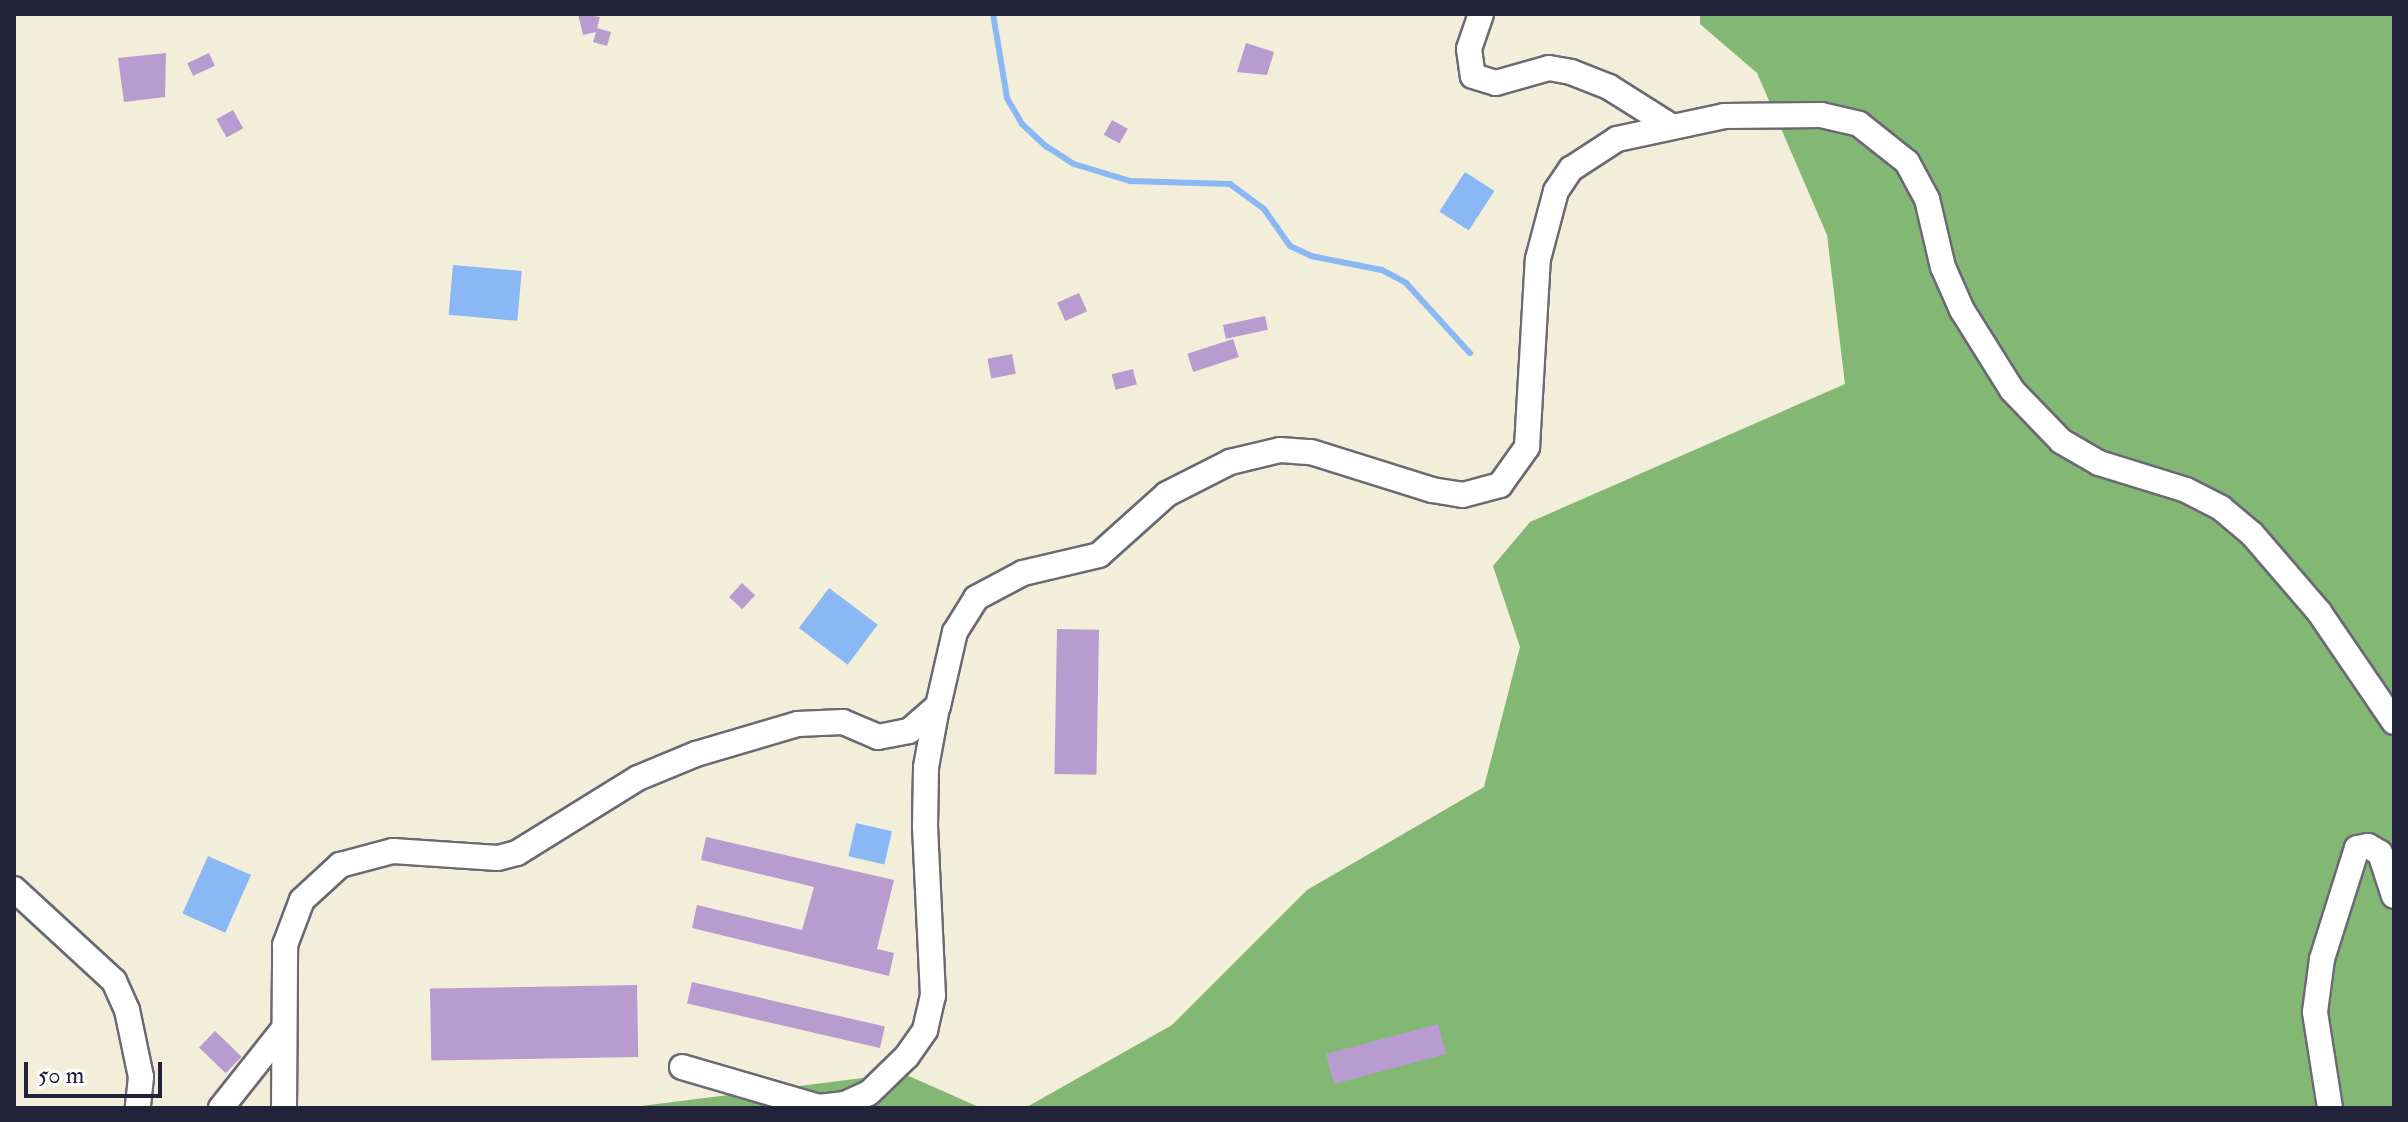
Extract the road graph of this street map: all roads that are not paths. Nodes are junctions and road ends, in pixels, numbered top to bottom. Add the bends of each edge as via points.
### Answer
1 (1481, 14) edge
2 (1671, 126) junction
3 (938, 706) junction
4 (2394, 722) edge
5 (14, 889) edge
6 (2394, 896) edge
7 (282, 1031) junction
8 (682, 1067) dead end
9 (138, 1108) edge
10 (221, 1108) edge
11 (284, 1108) edge
12 (2330, 1108) edge

1 - 2 street via 1469,49 1473,76 1496,83 1549,68 1571,72 1609,87
2 - 3 street via 1617,139 1593,151 1556,191 1538,259 1527,447 1500,485 1463,495 1311,452 1280,450 1211,469 1167,494 1099,555 1023,573 976,598 955,632
2 - 4 street via 1724,116 1821,115 1859,124 1883,141 1907,162 1927,199 1943,267 1962,310 2012,390 2061,441 2099,463 2186,490 2221,508 2252,534 2319,612
3 - 7 street via 924,722 892,738 843,722 815,721 696,754 638,778 517,853 498,858 393,851 340,865 319,880 290,922 281,968
3 - 8 street via 926,782 933,996 925,1030 907,1056 869,1093 845,1104 819,1107
5 - 9 street via 114,981 127,1010 141,1077
6 - 12 street via 2380,853 2368,846 2357,848 2322,959 2315,1012
7 - 10 street
7 - 11 street

